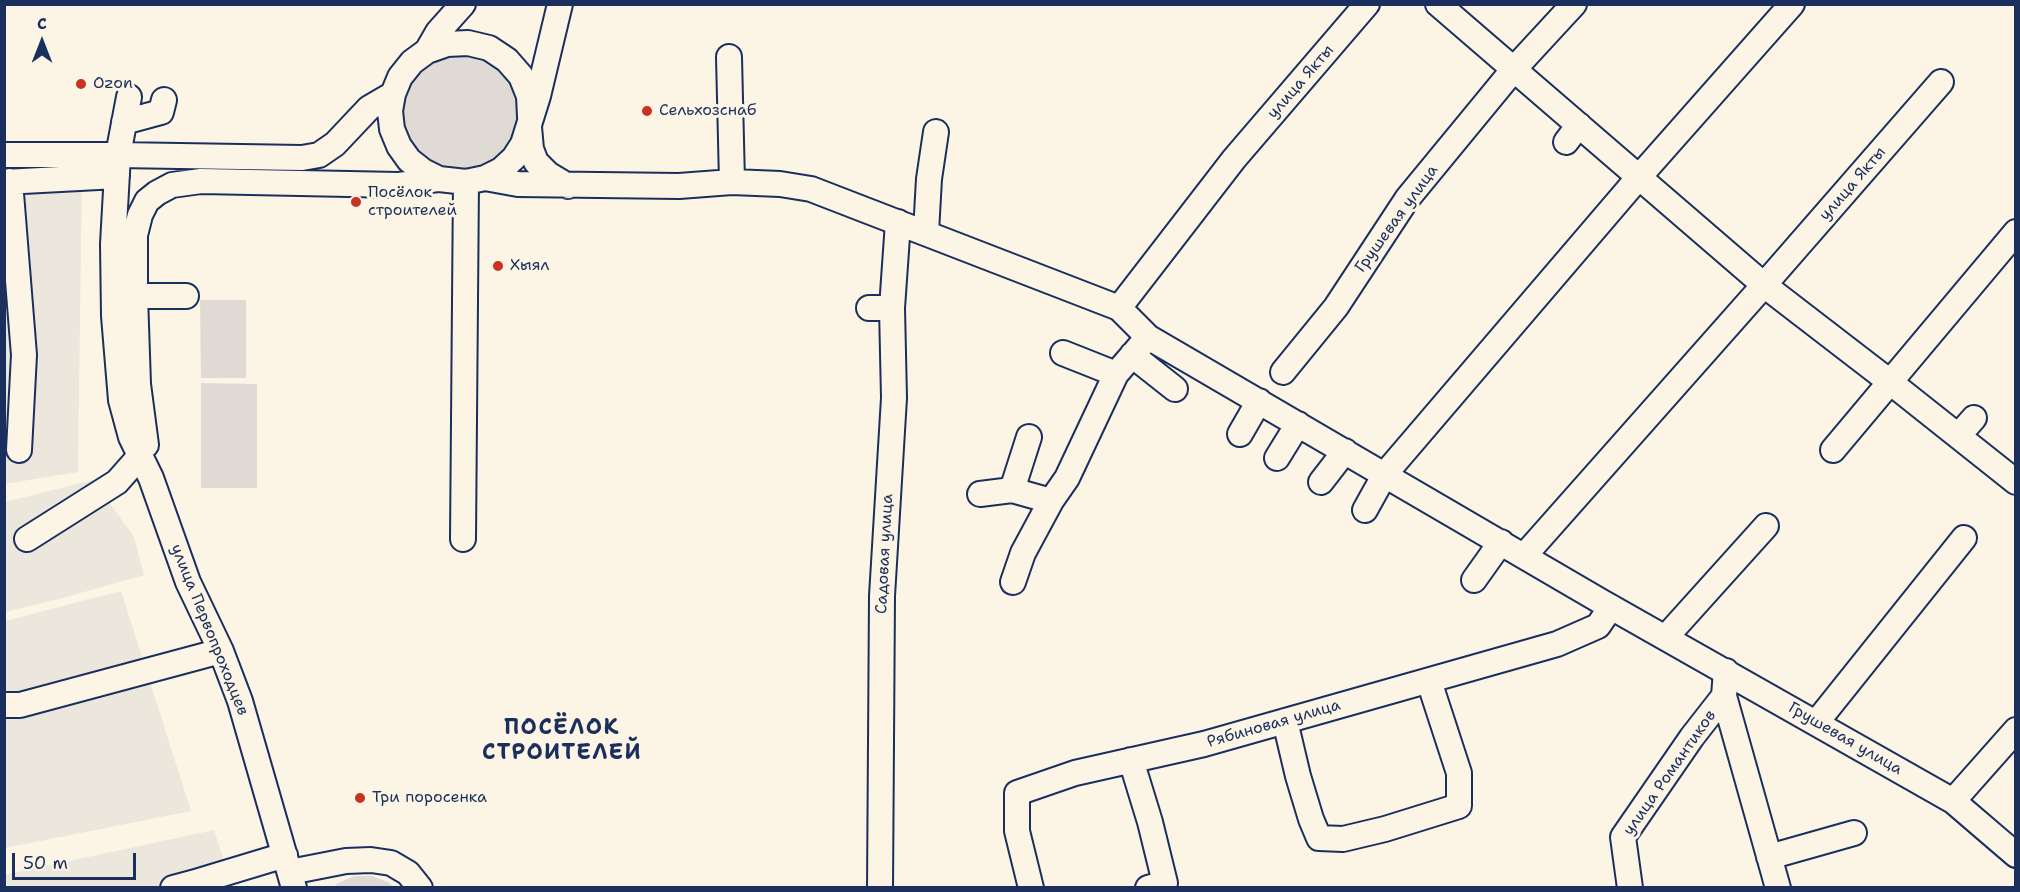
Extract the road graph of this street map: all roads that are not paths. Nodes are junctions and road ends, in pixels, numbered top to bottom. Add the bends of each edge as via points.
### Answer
1 (463, 4) edge
2 (560, 4) edge
3 (1367, 4) edge
4 (1438, 4) edge
5 (1574, 4) edge
6 (1792, 4) edge
7 (427, 51) junction
8 (729, 57) dead end
9 (1514, 69) junction
10 (1941, 82) dead end
11 (393, 94) junction
12 (129, 97) dead end
13 (164, 100) dead end
14 (124, 122) junction
15 (530, 122) junction
16 (936, 132) dead end
17 (4, 155) edge
18 (118, 166) junction
19 (1639, 177) junction
20 (439, 179) junction
21 (476, 180) junction
22 (7, 182) edge
23 (732, 182) junction
24 (568, 186) junction
25 (898, 222) junction
26 (926, 232) junction
27 (2016, 232) edge
28 (1764, 285) junction
29 (135, 296) junction
30 (186, 296) dead end
31 (1119, 308) junction
32 (1148, 337) junction
33 (1063, 353) dead end
34 (1132, 356) junction
35 (1283, 372) dead end
36 (1116, 374) junction
37 (1890, 382) junction
38 (1175, 389) dead end
39 (1259, 401) junction
40 (1974, 418) dead end
41 (1299, 424) junction
42 (1240, 434) dead end
43 (1958, 436) junction
44 (1029, 437) dead end
45 (19, 450) dead end
46 (1833, 450) dead end
47 (1345, 451) junction
48 (140, 456) junction
49 (1277, 458) dead end
50 (1385, 474) junction
51 (151, 478) junction
52 (1321, 482) dead end
53 (2016, 482) edge
54 (1012, 490) junction
55 (980, 494) dead end
56 (1051, 501) junction
57 (1365, 510) dead end
58 (1766, 526) dead end
59 (1964, 538) dead end
60 (27, 539) dead end
61 (463, 539) dead end
62 (1501, 542) junction
63 (1524, 556) junction
64 (1474, 580) dead end
65 (1013, 582) dead end
66 (1611, 607) junction
67 (1666, 637) junction
68 (221, 651) junction
69 (1726, 671) junction
70 (1429, 681) junction
71 (1724, 696) junction
72 (4, 705) edge
73 (1285, 721) junction
74 (1816, 723) junction
75 (2016, 730) edge
76 (1131, 760) junction
77 (1953, 801) junction
78 (1854, 833) dead end
79 (2016, 855) edge
80 (1769, 857) junction
81 (290, 871) edge
82 (200, 884) edge
83 (173, 888) edge
84 (420, 888) edge
85 (880, 888) edge
86 (1031, 888) edge
87 (1148, 888) edge
88 (1630, 888) edge
89 (1778, 888) edge

1 - 7 street, улица Первопроходцев
2 - 15 street
3 - 31 street, улица Якты via 1234,159
4 - 9 street
5 - 9 street
6 - 19 street
7 - 11 street, улица Первопроходцев via 400,77
7 - 15 street, улица Первопроходцев via 447,44 468,43 489,48 507,60 529,96
8 - 23 street
9 - 19 street via 1572,134
9 - 35 street, Грушевая улица via 1407,199 1336,306
10 - 28 street, улица Якты
11 - 18 street, улица Первопроходцев via 369,108 319,155
11 - 20 street, улица Первопроходцев via 392,129 399,146 416,166
12 - 14 street
13 - 14 street via 161,112
14 - 18 street
15 - 21 street via 514,158 501,170
15 - 24 street, улица Первопроходцев via 536,162
16 - 26 street
17 - 18 street
18 - 22 street
18 - 48 street, улица Первопроходцев via 114,316 122,400
19 - 28 street
19 - 50 street
20 - 21 street, улица Первопроходцев
20 - 29 street, улица Первопроходцев via 398,184 201,181 172,185 147,201 140,216 135,235
21 - 24 street, улица Первопроходцев
21 - 61 street
22 - 45 street via 24,356
23 - 24 street, улица Первопроходцев
23 - 25 street, улица Первопроходцев via 811,189
25 - 26 street, улица Первопроходцев
25 - 85 street, Садовая улица via 881,308 894,398 882,596
26 - 31 street, улица Первопроходцев
27 - 37 street
28 - 37 street
28 - 63 street, улица Якты
29 - 30 street
29 - 51 street, улица Первопроходцев via 138,384
31 - 32 street, Грушевая улица
32 - 34 street
32 - 39 street, Грушевая улица
33 - 36 street
34 - 36 street
34 - 38 street
36 - 56 street via 1067,478
37 - 43 street
37 - 46 street
39 - 41 street, Грушевая улица
39 - 42 street
40 - 43 street
41 - 47 street, Грушевая улица
41 - 49 street
43 - 53 street
44 - 54 street
47 - 50 street, Грушевая улица
47 - 52 street
48 - 51 street, улица Первопроходцев
48 - 60 street via 117,482
50 - 57 street
50 - 62 street, Грушевая улица
51 - 68 street, улица Первопроходцев via 188,582
54 - 55 street
54 - 56 street
56 - 65 street via 1023,553
58 - 67 street
59 - 74 street
62 - 63 street, Грушевая улица
62 - 64 street
63 - 66 street, Грушевая улица
66 - 67 street, Грушевая улица
66 - 70 street, Рябиновая улица via 1598,626 1557,644
67 - 69 street, Грушевая улица
68 - 72 street via 20,705
68 - 81 street, улица Первопроходцев via 240,701
69 - 71 street, улица Романтиков
69 - 74 street, Грушевая улица
70 - 73 street, Рябиновая улица
70 - 73 street via 1459,773 1460,806 1385,829 1343,839 1320,838 1298,776
71 - 80 street, улица Романтиков
71 - 88 street, улица Романтиков via 1623,837
73 - 76 street, Рябиновая улица
74 - 77 street, Грушевая улица
75 - 77 street
76 - 86 street, Рябиновая улица via 1075,773 1017,793 1017,831
76 - 87 street via 1165,883
77 - 79 street, Грушевая улица
78 - 80 street
80 - 89 street, улица Романтиков
81 - 82 street
81 - 84 street via 371,860 391,863 408,873
82 - 83 street

